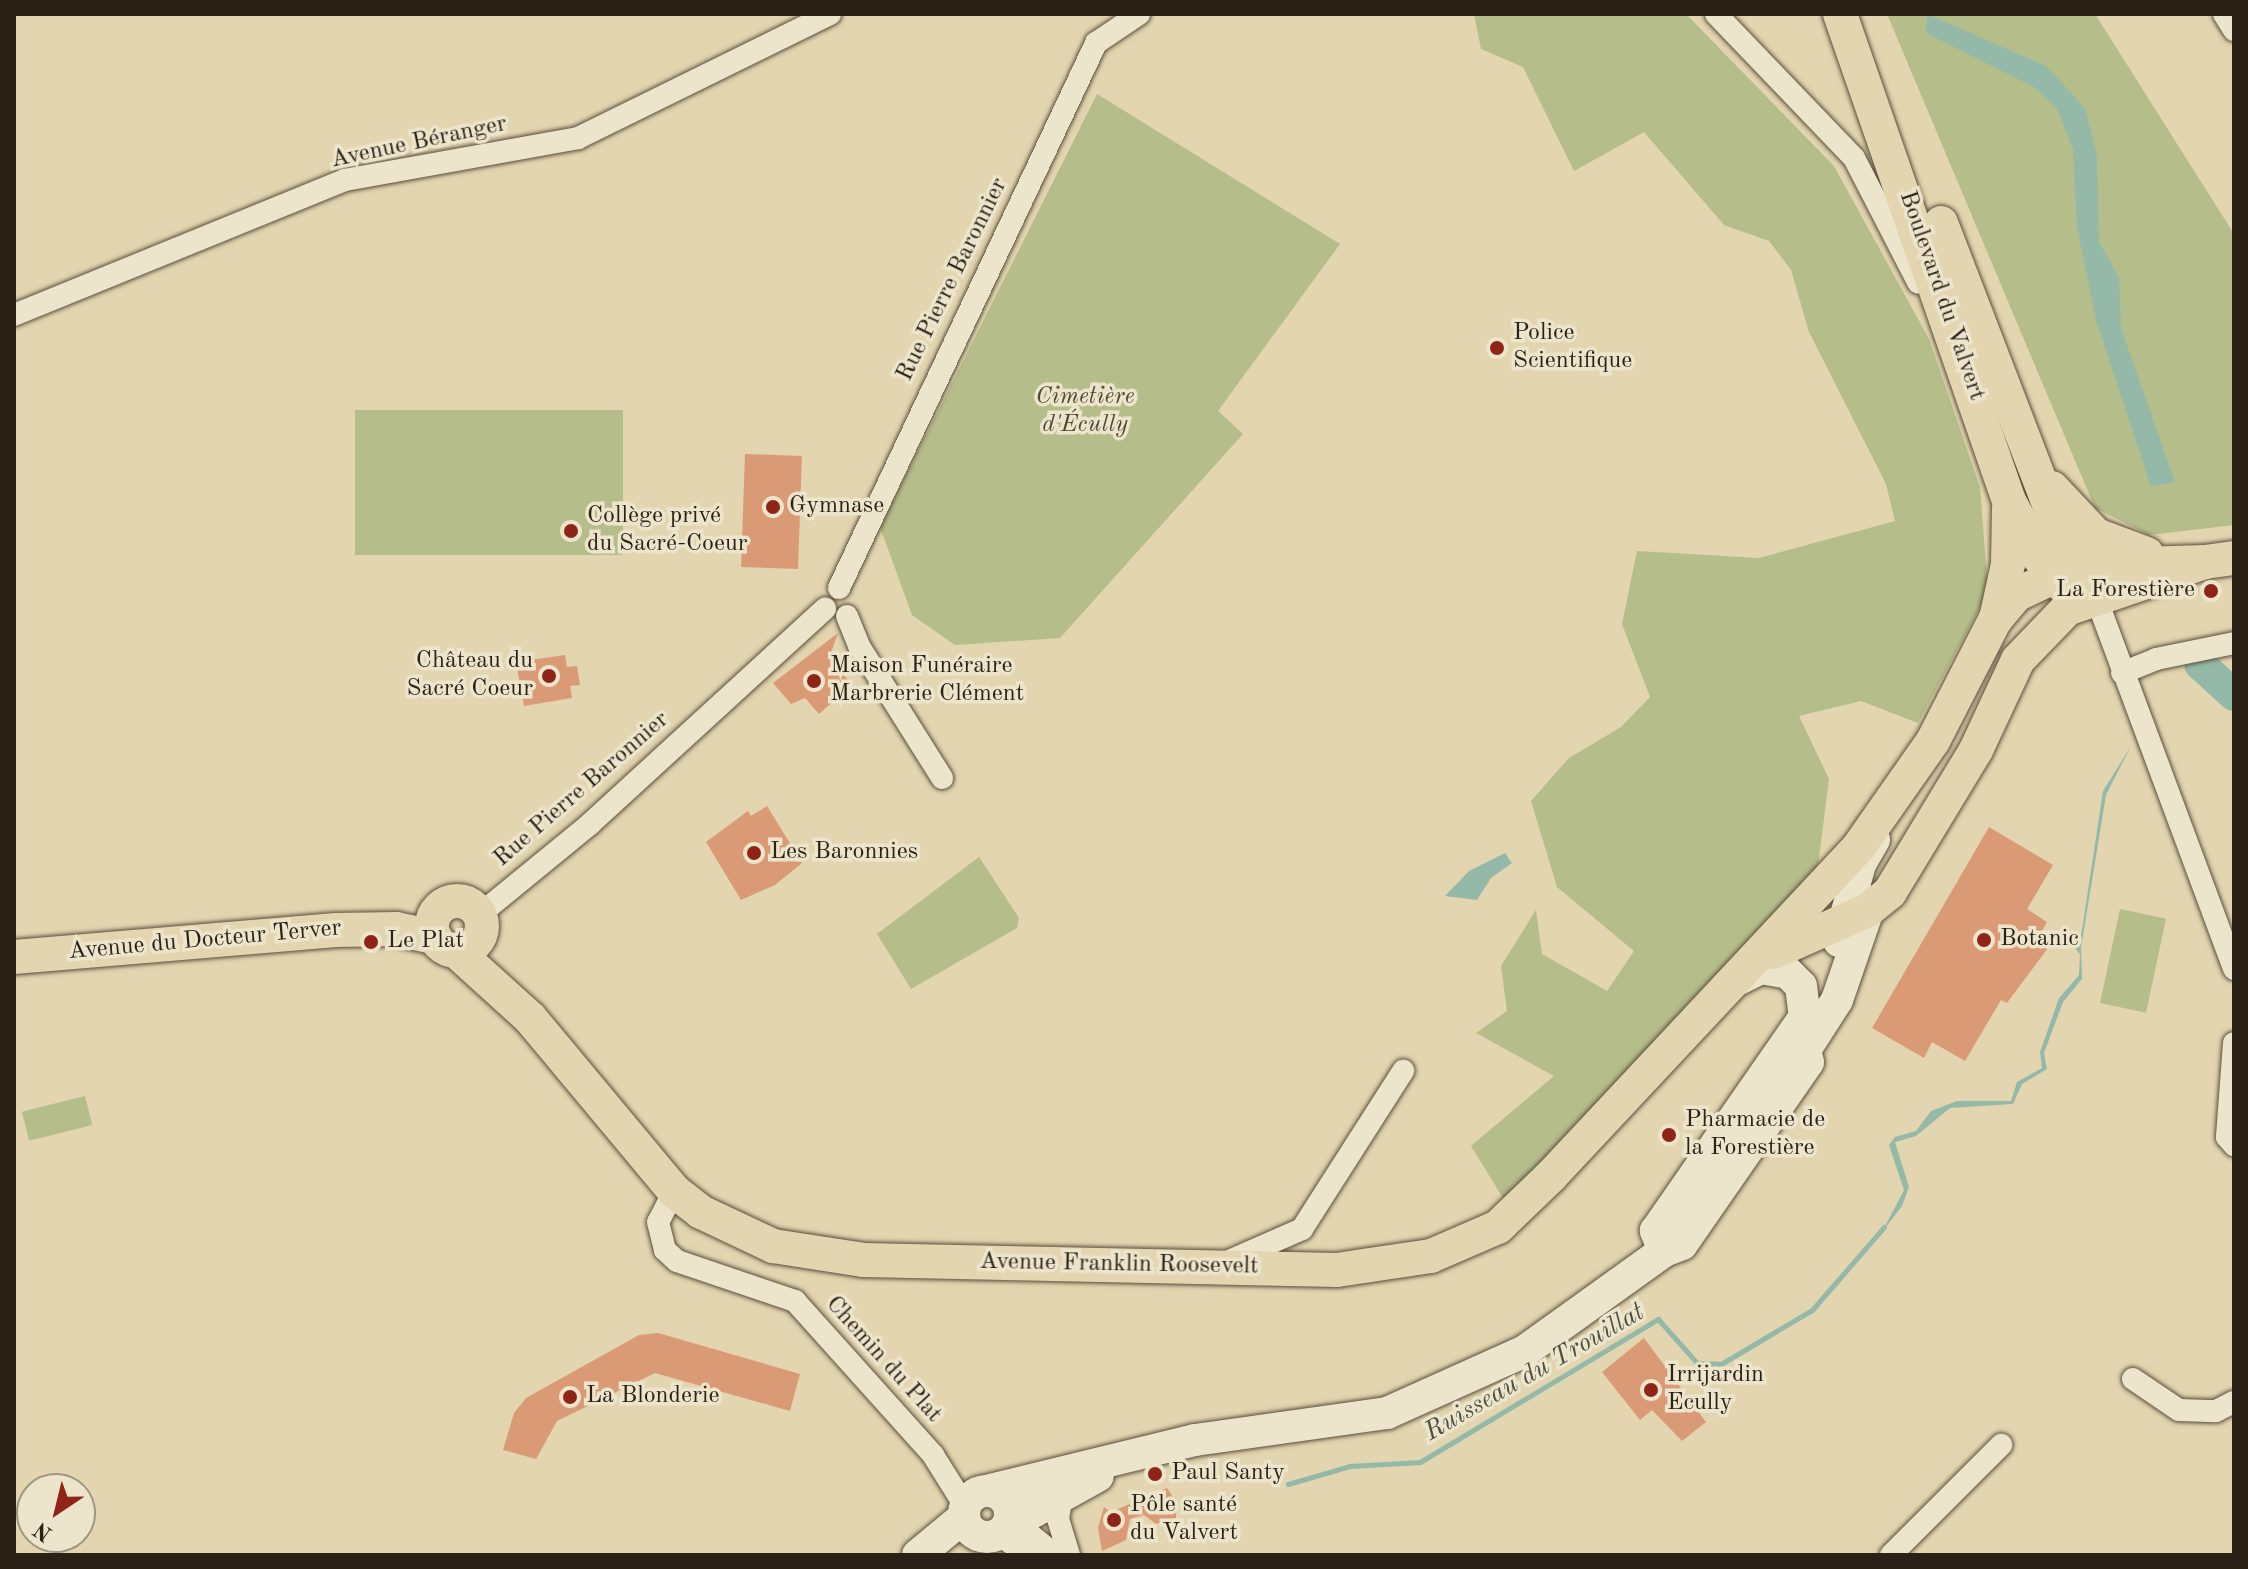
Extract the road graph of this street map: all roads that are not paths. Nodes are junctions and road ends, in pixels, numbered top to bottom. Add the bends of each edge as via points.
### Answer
1 (830, 14) edge
2 (1139, 14) edge
3 (1716, 14) edge
4 (1840, 14) edge
5 (1858, 14) edge
6 (2224, 14) edge
7 (2234, 30) edge
8 (1880, 200) junction
9 (1917, 224) junction
10 (1950, 247) junction
11 (14, 315) edge
12 (1960, 345) junction
13 (2012, 404) junction
14 (2009, 501) junction
15 (2170, 559) junction
16 (2219, 560) edge
17 (2054, 562) junction
18 (839, 588) junction
19 (2085, 599) junction
20 (825, 609) junction
21 (847, 616) junction
22 (1995, 620) junction
23 (2234, 643) edge
24 (2122, 673) junction
25 (1933, 741) junction
26 (1980, 741) junction
27 (942, 778) dead end
28 (1874, 840) junction
29 (1910, 866) junction
30 (1856, 915) junction
31 (457, 930) junction
32 (14, 957) edge
33 (2234, 969) edge
34 (1739, 979) junction
35 (1805, 1017) junction
36 (2234, 1043) edge
37 (1793, 1051) junction
38 (1403, 1071) dead end
39 (2234, 1145) edge
40 (674, 1191) junction
41 (1219, 1267) junction
42 (2133, 1379) dead end
43 (2234, 1402) edge
44 (2001, 1445) dead end
45 (1129, 1458) junction
46 (1062, 1496) junction
47 (986, 1512) junction
48 (919, 1554) edge
49 (1028, 1555) edge
50 (1055, 1555) edge
51 (1069, 1555) edge
52 (1891, 1555) edge

1 - 11 street, Avenue Béranger via 578,138 345,180
2 - 18 street, Rue Pierre Baronnier via 1096,43
3 - 8 street via 1812,110
4 - 9 main road, Boulevard du Valvert
5 - 10 main road, Boulevard du Valvert
6 - 7 street
8 - 9 street
8 - 12 street via 1932,313
9 - 10 street
9 - 12 main road, Boulevard du Valvert
10 - 13 main road, Boulevard du Valvert
12 - 14 main road, Boulevard du Valvert
13 - 15 main road via 2055,494 2096,535
13 - 17 main road, Boulevard du Valvert via 2036,474
14 - 17 main road, Boulevard du Valvert
14 - 22 main road via 2008,564
15 - 16 main road
15 - 17 main road, Avenue Franklin Roosevelt
16 - 19 main road, Avenue Franklin Roosevelt
17 - 19 main road
17 - 22 main road, Avenue Franklin Roosevelt
18 - 20 street via 828,592
18 - 21 street via 852,596
19 - 24 street
19 - 26 main road, Avenue Franklin Roosevelt via 2018,660
20 - 21 street via 834,617
20 - 31 street, Rue Pierre Baronnier via 590,824
21 - 27 street via 859,646
22 - 25 main road, Avenue Franklin Roosevelt
23 - 24 street via 2156,659
24 - 33 street
25 - 26 main road via 1963,729 1974,730
25 - 28 main road
25 - 34 main road, Avenue Franklin Roosevelt via 1858,848
26 - 29 main road, Avenue Franklin Roosevelt
28 - 29 main road via 1870,859 1876,868 1893,874
28 - 30 main road
29 - 30 main road, Avenue Franklin Roosevelt
30 - 34 main road, Avenue Franklin Roosevelt via 1791,940
30 - 35 main road
30 - 37 main road via 1837,1000
31 - 32 main road, Avenue du Docteur Terver via 396,929
31 - 40 main road, Avenue Franklin Roosevelt
34 - 35 main road via 1761,968 1788,973 1801,986
34 - 41 main road, Avenue Franklin Roosevelt via 1498,1227 1431,1256 1368,1265
35 - 37 main road
36 - 39 street via 2227,1137
37 - 45 main road via 1801,1072 1682,1244 1659,1244 1614,1286 1525,1351 1401,1408 1350,1421 1195,1440
38 - 41 street via 1302,1229
40 - 41 main road, Avenue Franklin Roosevelt via 701,1212 773,1246 824,1256
40 - 47 street, Chemin du Plat via 658,1222 665,1250 677,1261 795,1301
42 - 43 street via 2179,1410 2216,1411
44 - 52 street
45 - 46 main road
45 - 47 main road
46 - 47 main road via 1033,1512
46 - 51 street via 1058,1519
47 - 48 main road
47 - 49 street
47 - 50 street

